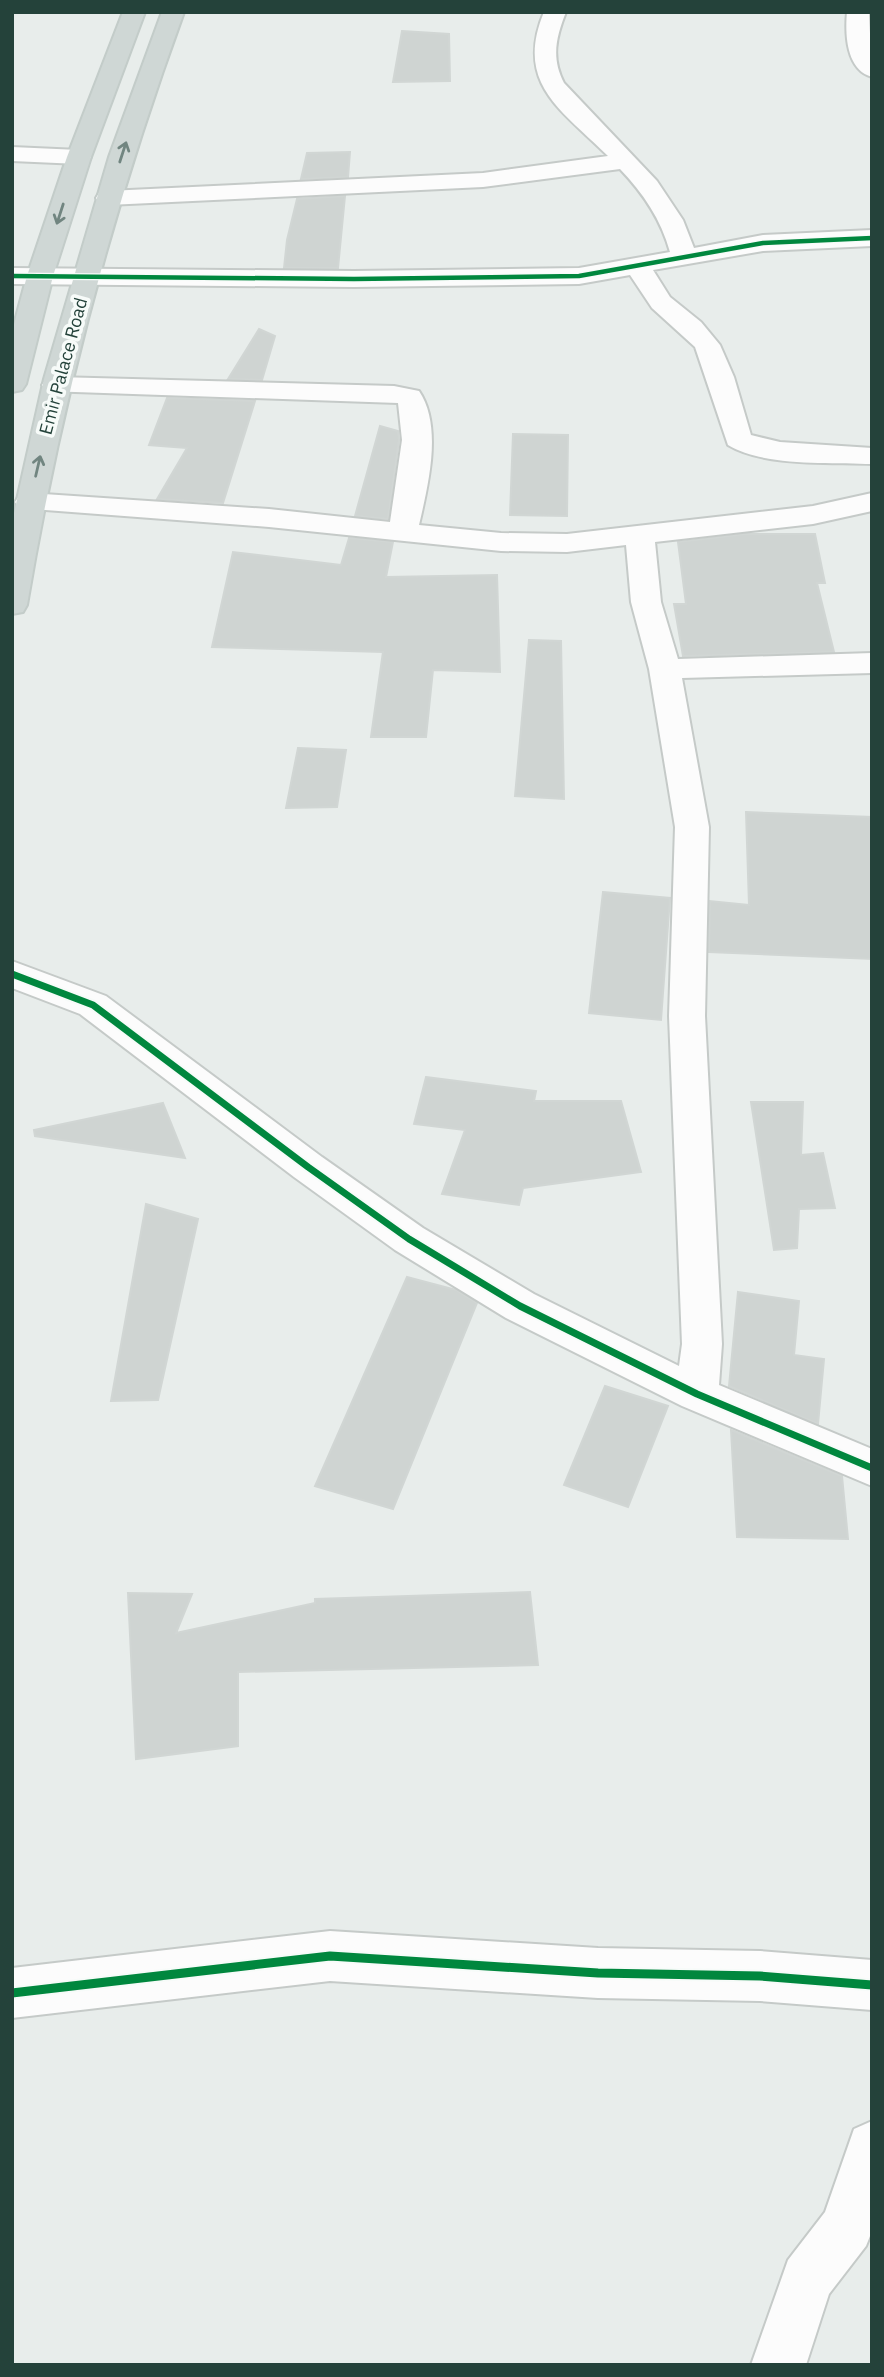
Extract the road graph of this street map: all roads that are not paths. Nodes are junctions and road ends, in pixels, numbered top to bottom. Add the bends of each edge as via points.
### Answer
1 (134, 12) edge
2 (173, 12) edge
3 (555, 12) edge
4 (858, 12) edge
5 (872, 70) edge
6 (12, 154) edge
7 (79, 157) junction
8 (624, 161) junction
9 (108, 198) junction
10 (872, 238) edge
11 (684, 257) junction
12 (636, 266) junction
13 (87, 275) junction
14 (12, 276) edge
15 (40, 276) junction
16 (12, 384) edge
17 (55, 385) junction
18 (872, 456) edge
19 (29, 502) junction
20 (872, 502) edge
21 (403, 530) junction
22 (640, 537) junction
23 (12, 605) edge
24 (872, 663) edge
25 (665, 669) junction
26 (12, 974) edge
27 (697, 1394) junction
28 (872, 1468) edge
29 (872, 1985) edge
30 (12, 1993) edge
31 (872, 2147) edge
32 (859, 2235) edge
33 (778, 2365) edge

1 - 7 main road
9 -> 2 main road, Emir Palace Road
3 - 8 street via 543,52 545,68 555,87
4 - 5 street via 864,63
6 - 7 street
7 -> 15 main road
8 - 9 street via 483,180
8 - 11 street via 650,187 673,221
9 - 13 main road, Emir Palace Road
10 - 11 street via 774,242
11 - 12 street
12 - 13 street via 579,276
12 - 18 street via 661,302 707,345 743,444
13 - 15 street
13 - 17 main road, Emir Palace Road
14 - 15 street
15 - 16 main road
19 -> 17 main road, Emir Palace Road
17 - 21 street via 409,397 417,412 414,480
19 - 21 street
19 - 23 main road, Emir Palace Road
20 - 22 street via 813,515
21 - 22 street via 501,542
22 - 25 street via 646,602
24 - 25 street
25 - 27 street via 692,827 687,1016 702,1344
26 - 27 street via 93,1005 420,1245 520,1306
27 - 28 street
29 - 30 street via 330,1956
31 - 32 street
32 - 33 street via 807,2279

